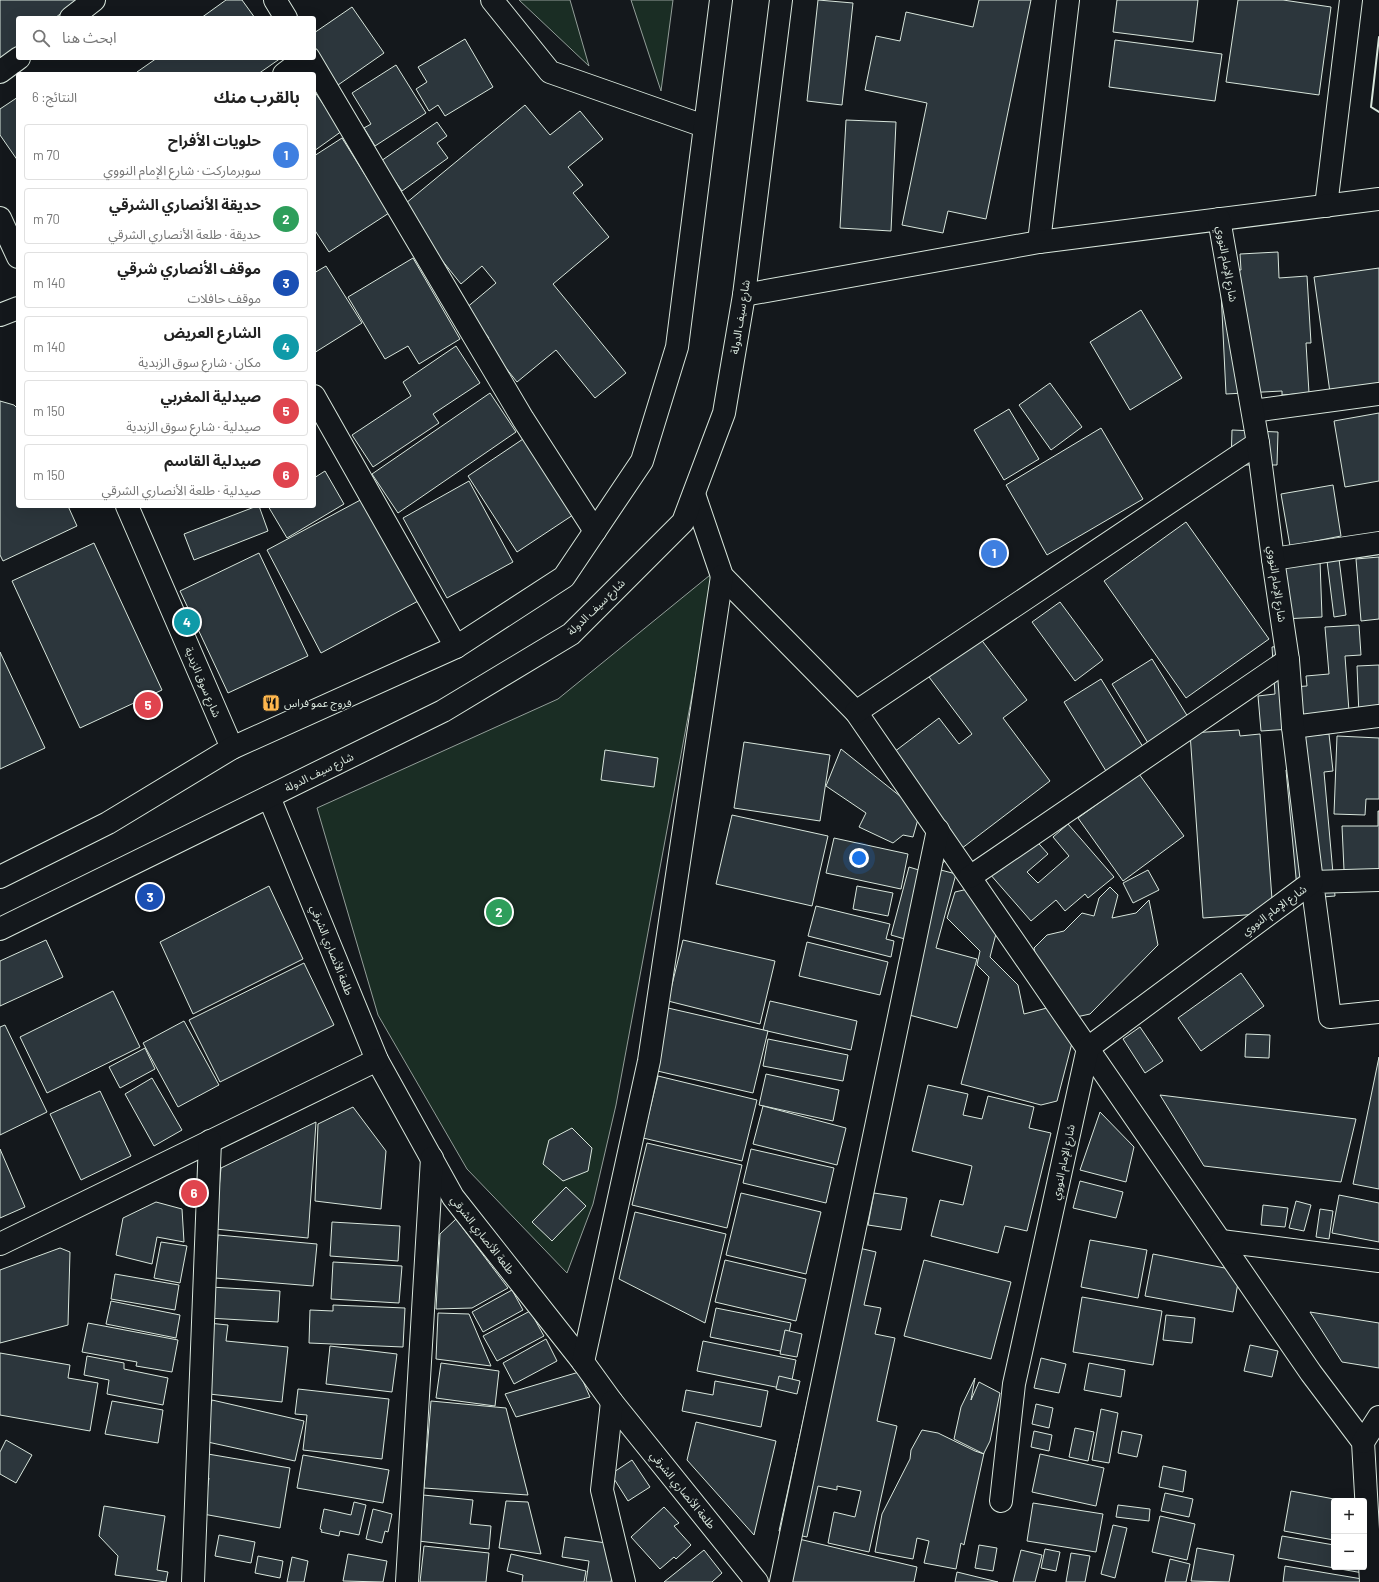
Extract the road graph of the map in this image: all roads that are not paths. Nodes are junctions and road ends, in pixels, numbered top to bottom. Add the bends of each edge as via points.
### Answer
1 (94, 0) edge
2 (275, 0) edge
3 (492, 0) edge
4 (722, 0) edge
5 (781, 0) edge
6 (1068, 0) edge
7 (1351, 0) edge
8 (74, 16) edge
9 (285, 16) edge
10 (16, 60) edge
11 (302, 60) edge
12 (310, 60) edge
13 (0, 72) edge
14 (287, 72) edge
15 (704, 126) junction
16 (1379, 199) edge
17 (1326, 206) junction
18 (0, 218) edge
19 (1219, 220) junction
20 (1039, 242) junction
21 (16, 252) edge
22 (744, 295) junction
23 (16, 309) edge
24 (0, 315) edge
25 (1379, 394) edge
26 (316, 400) edge
27 (1253, 411) junction
28 (1258, 443) junction
29 (694, 494) junction
30 (128, 508) edge
31 (595, 531) junction
32 (1379, 543) edge
33 (1273, 559) junction
34 (722, 576) junction
35 (456, 647) junction
36 (1288, 660) junction
37 (856, 712) junction
38 (1379, 716) edge
39 (1293, 727) junction
40 (232, 748) junction
41 (269, 797) junction
42 (938, 830) junction
43 (0, 876) edge
44 (970, 877) junction
45 (1379, 880) edge
46 (1312, 882) junction
47 (0, 929) edge
48 (1379, 1012) edge
49 (1088, 1048) junction
50 (377, 1060) junction
51 (210, 1141) junction
52 (432, 1158) junction
53 (1221, 1241) junction
54 (0, 1244) edge
55 (1379, 1261) edge
56 (584, 1362) junction
57 (612, 1402) junction
58 (1379, 1417) edge
59 (1363, 1442) junction
60 (1001, 1501) dead end
61 (193, 1582) edge
62 (407, 1582) edge
63 (624, 1582) edge
64 (757, 1582) edge
65 (781, 1582) edge
66 (1371, 1582) edge

1 - 8 street
2 - 9 street
3 - 15 street via 550,72
4 - 15 street
5 - 22 street, شارع سيف الدولة
6 - 20 street
7 - 17 street
10 - 13 street
11 - 14 street
12 - 31 street via 523,419
15 - 31 street via 677,347 642,461
16 - 17 street
17 - 19 street
18 - 21 street
19 - 20 street
19 - 27 street, شارع الإمام النووي
20 - 22 street
22 - 29 street, شارع سيف الدولة via 724,413
23 - 24 street
25 - 27 street
26 - 35 street
27 - 28 street, شارع الإمام النووي
28 - 33 street, شارع الإمام النووي
28 - 37 street
29 - 34 street
29 - 41 street, شارع سيف الدولة via 683,522 571,634 443,711
30 - 40 street, شارع سوق الزبدية
31 - 35 street via 564,577
32 - 33 street
33 - 36 street, شارع الإمام النووي
34 - 37 street
34 - 56 street via 649,1061
35 - 40 street
36 - 39 street, شارع الإمام النووي
36 - 44 street
37 - 42 street
38 - 39 street
39 - 46 street, شارع الإمام النووي
40 - 43 street via 108,823
41 - 47 street, شارع سيف الدولة
41 - 50 street, طلعة الأنصاري الشرقي
42 - 44 street
42 - 65 street
44 - 49 street
45 - 46 street
46 - 48 street via 1330,1017
46 - 49 street, شارع الإمام النووي
49 - 53 street
49 - 60 street, شارع الإمام النووي via 1014,1384
50 - 51 street
50 - 52 street, طلعة الأنصاري الشرقي
51 - 54 street
51 - 61 street
52 - 56 street, طلعة الأنصاري الشرقي via 453,1197
52 - 62 street
53 - 55 street
53 - 59 street via 1311,1373
56 - 57 street, طلعة الأنصاري الشرقي
57 - 63 street via 602,1490
57 - 64 street, طلعة الأنصاري الشرقي
58 - 59 street
59 - 66 street

